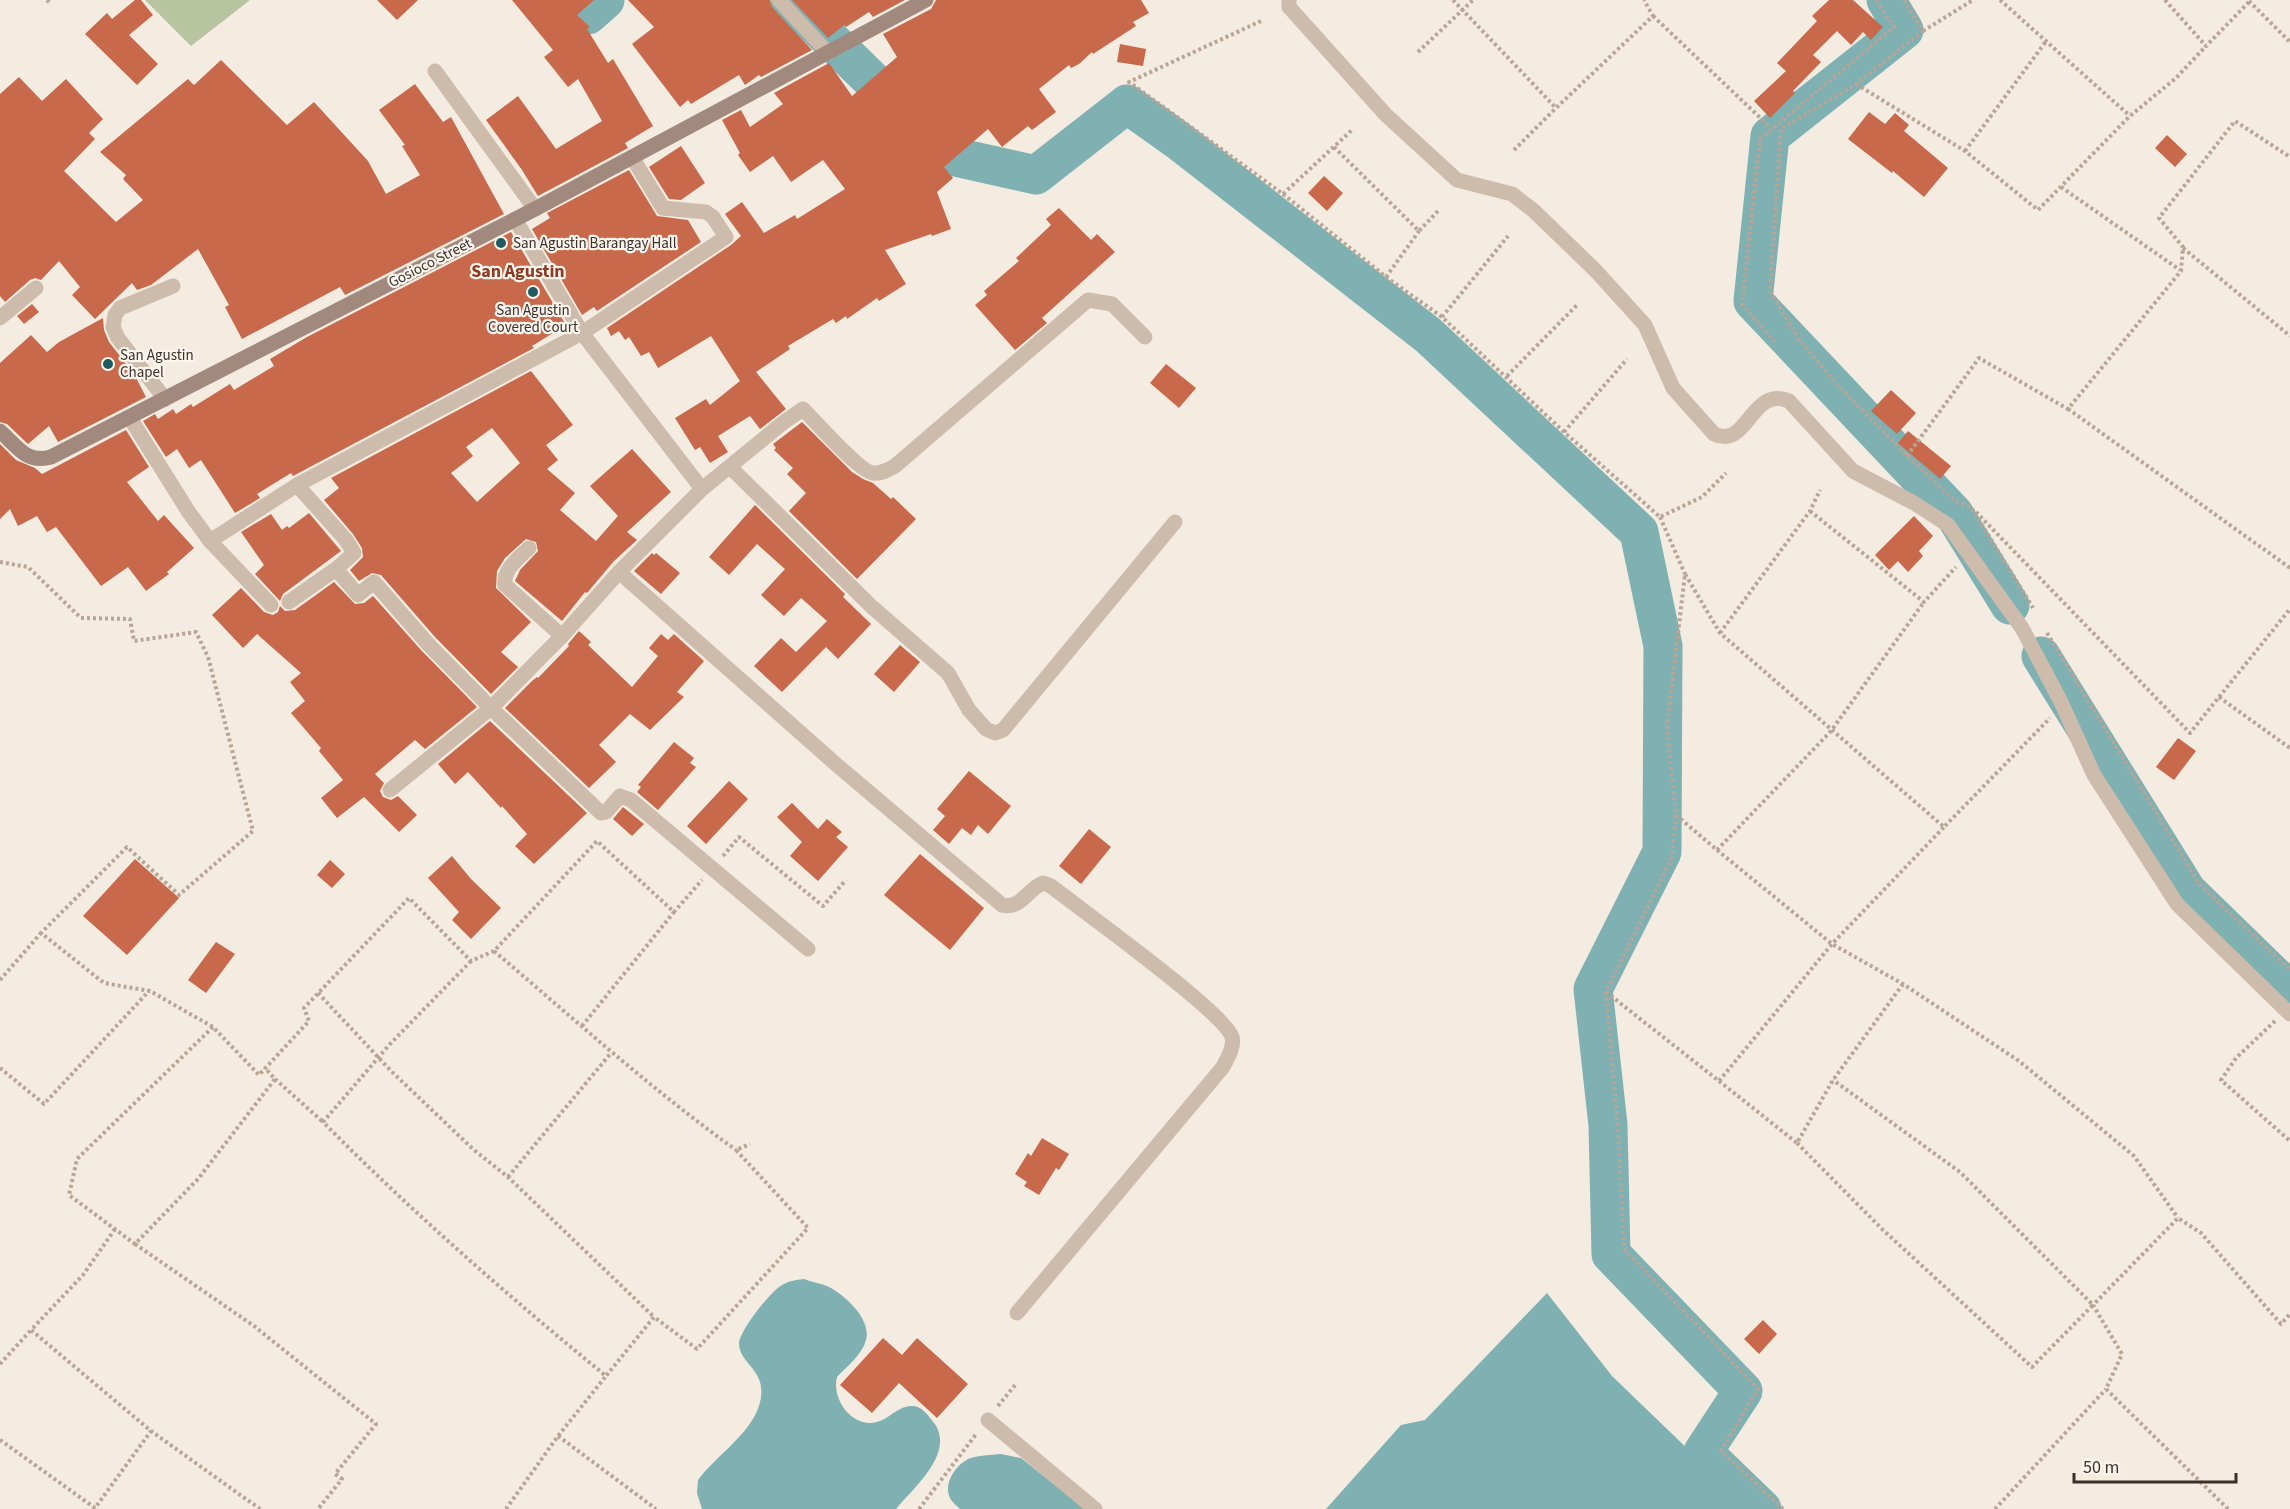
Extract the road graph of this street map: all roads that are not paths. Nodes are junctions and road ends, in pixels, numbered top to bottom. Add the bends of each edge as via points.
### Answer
1 (779, 0) edge
2 (926, 0) edge
3 (1289, 0) edge
4 (835, 49) junction
5 (435, 71) dead end
6 (632, 157) junction
7 (535, 209) junction
8 (515, 219) junction
9 (173, 286) dead end
10 (36, 288) dead end
11 (0, 318) edge
12 (582, 333) junction
13 (1145, 337) dead end
14 (165, 399) junction
15 (130, 418) junction
16 (0, 431) edge
17 (730, 467) junction
18 (297, 485) junction
19 (702, 489) junction
20 (1175, 522) dead end
21 (210, 541) junction
22 (529, 548) dead end
23 (336, 569) junction
24 (619, 572) junction
25 (289, 602) dead end
26 (271, 605) dead end
27 (562, 636) junction
28 (491, 708) junction
29 (390, 790) dead end
30 (808, 949) dead end
31 (2290, 1014) edge
32 (1017, 1313) dead end
33 (988, 1420) road end
34 (1095, 1509) edge

1 - 4 street
2 - 4 street, Gosioco Street
3 - 31 street via 1289,7 1386,115 1456,180 1512,194 1595,270 1645,325 1673,388 1714,434 1733,435 1768,399 1778,396 1789,401 1853,471 1948,525 2022,628 2094,774 2177,904
4 - 6 street, Gosioco Street
5 - 7 street
6 - 7 street, Gosioco Street
6 - 12 street via 663,208 706,212 726,237
7 - 8 street, Gosioco Street
8 - 12 street
8 - 14 street, Gosioco Street
9 - 14 street via 120,308 112,327
10 - 11 street
12 - 18 street
12 - 19 street
13 - 17 street via 1112,304 1088,300 887,471 870,473 803,409
14 - 15 street, Gosioco Street
15 - 16 street, Gosioco Street via 39,460 28,457
15 - 21 street
17 - 19 street
17 - 20 street via 872,608 948,673 969,710 995,733 1003,730
18 - 21 street
18 - 23 street via 354,553
19 - 24 street
21 - 26 street
22 - 27 street via 509,568 505,585
23 - 25 street
23 - 28 street via 358,595 374,582
24 - 27 street
24 - 32 street via 1002,905 1018,903 1036,885 1051,886 1211,1012 1232,1037 1231,1050 1222,1067
27 - 28 street
28 - 29 street
28 - 30 street via 601,813 620,796 626,797
33 - 34 street

